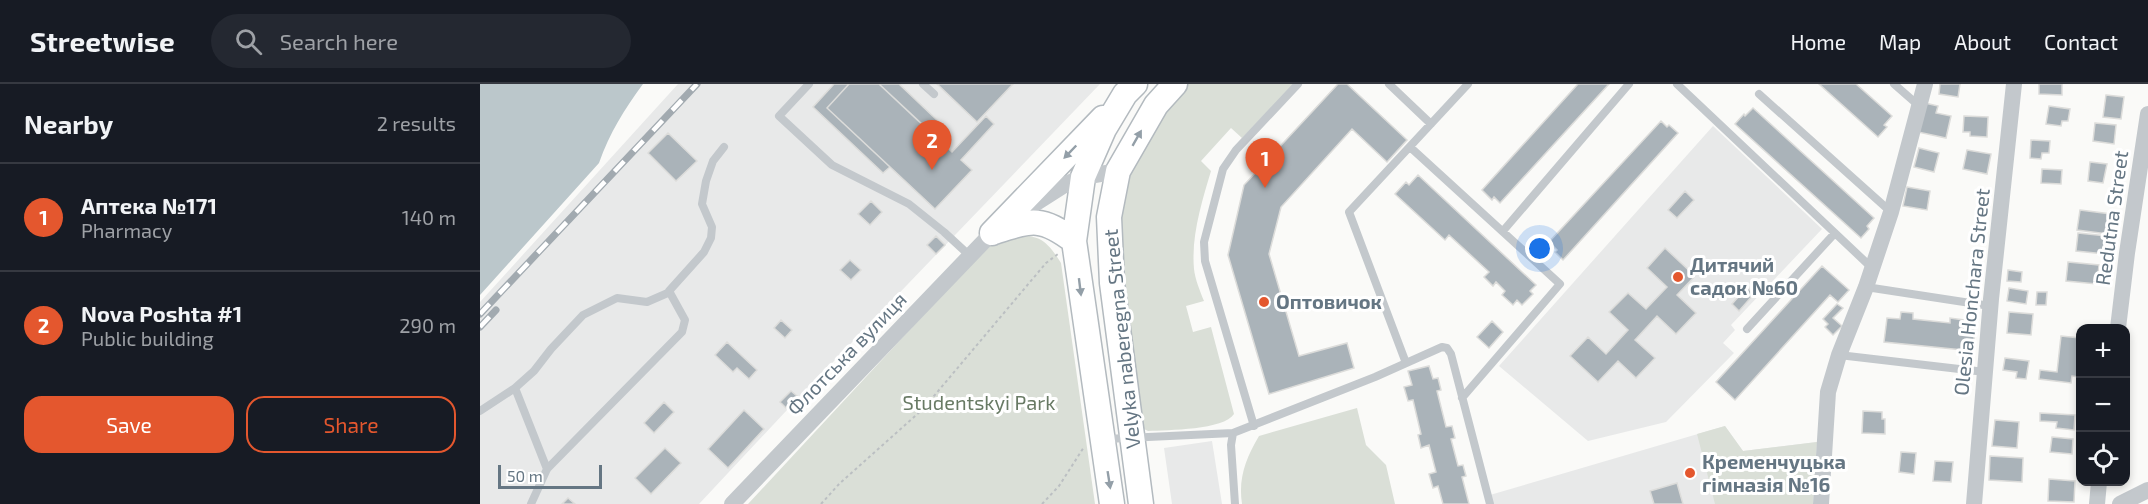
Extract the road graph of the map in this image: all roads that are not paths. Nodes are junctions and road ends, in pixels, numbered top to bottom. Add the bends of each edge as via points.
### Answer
1 (809, 84) edge
2 (923, 84) edge
3 (1175, 84) edge
4 (1298, 84) edge
5 (1389, 84) edge
6 (1468, 84) edge
7 (1629, 84) edge
8 (1677, 84) edge
9 (1894, 84) edge
10 (1925, 84) edge
11 (2014, 84) edge
12 (1130, 89) edge
13 (934, 94) dead end
14 (1759, 94) dead end
15 (1918, 105) junction
16 (2148, 114) edge
17 (1431, 124) junction
18 (724, 147) dead end
19 (1410, 147) junction
20 (1118, 171) junction
21 (1083, 177) junction
22 (1891, 212) junction
23 (1503, 231) junction
24 (992, 233) junction
25 (1836, 233) junction
26 (1074, 241) junction
27 (970, 256) junction
28 (1872, 268) junction
29 (1866, 287) junction
30 (670, 292) junction
31 (1990, 306) junction
32 (2118, 324) edge
33 (1747, 329) dead end
34 (1839, 355) junction
35 (1406, 363) junction
36 (1985, 372) junction
37 (515, 388) junction
38 (1462, 398) junction
39 (480, 411) edge
40 (1254, 426) junction
41 (1101, 431) junction
42 (1233, 433) junction
43 (1132, 437) junction
44 (548, 468) junction
45 (2099, 486) edge
46 (2148, 490) edge
47 (531, 504) edge
48 (732, 504) edge
49 (1112, 504) edge
50 (1141, 504) edge
51 (1235, 504) edge
52 (1490, 504) edge
53 (1821, 504) edge
54 (1974, 504) edge
55 (2097, 504) edge
56 (2120, 504) edge

1 - 27 lane via 779,116 832,165 909,204
2 - 13 lane
20 -> 3 street, Velyka naberegna Street via 1156,105
4 - 40 lane via 1236,150 1223,170 1204,242 1205,261
5 - 17 lane
6 - 17 lane
7 - 23 lane
8 - 25 lane
9 - 15 lane
10 - 15 street
11 - 31 street, Olesia Honchara Street
12 - 21 street, Velyka naberegna Street via 1104,129
12 -> 24 street
14 - 22 lane
15 - 22 street
16 - 32 street, Redutna Street
17 - 19 lane
18 - 30 lane via 713,161 702,204 712,227 711,238
19 - 23 lane
19 - 35 lane via 1349,212
20 - 21 street, Флотська вулиця
20 - 43 street, Velyka naberegna Street via 1109,217 1112,282
21 - 24 street, Флотська вулиця
21 - 26 street, Velyka naberegna Street
22 - 28 street
23 - 38 lane via 1560,284
24 - 26 street via 1037,221
24 - 27 street, Флотська вулиця
25 - 28 lane
25 - 33 lane
26 -> 41 street, Velyka naberegna Street
27 - 48 street, Флотська вулиця
28 - 29 street
29 - 31 lane
29 - 34 street
30 - 37 lane via 647,302 617,298 583,315
30 - 44 lane via 686,320 682,332
31 - 36 street, Olesia Honchara Street
34 - 36 lane
34 - 53 street via 1828,392
35 - 38 lane via 1447,348
35 - 40 lane
36 - 54 street, Olesia Honchara Street
37 - 39 lane
37 - 44 lane
38 - 52 lane
40 - 42 lane
41 - 43 lane
41 -> 49 street, Velyka naberegna Street
42 - 43 lane
42 - 51 lane
43 - 50 street, Velyka naberegna Street
44 - 47 lane
45 - 55 street
46 - 56 street

